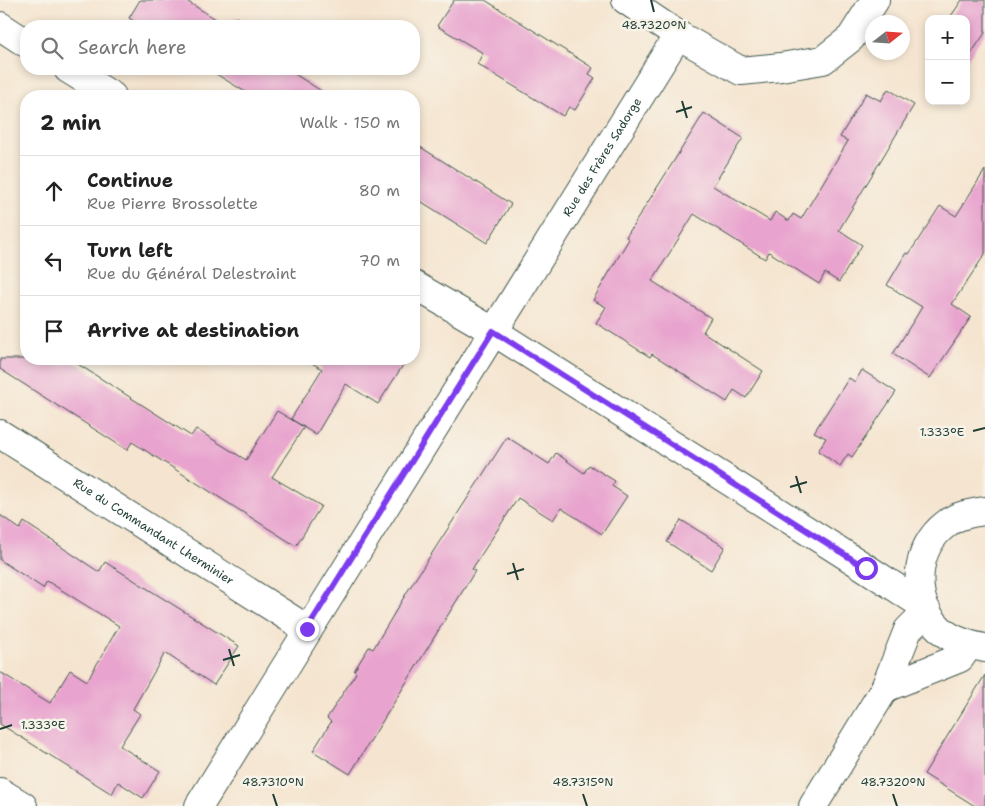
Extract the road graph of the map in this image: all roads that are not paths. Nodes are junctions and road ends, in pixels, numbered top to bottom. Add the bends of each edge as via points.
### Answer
1 (626, 0) edge
2 (875, 0) edge
3 (0, 26) edge
4 (678, 35) junction
5 (20, 38) edge
6 (78, 75) edge
7 (102, 90) edge
8 (420, 288) edge
9 (493, 331) junction
10 (0, 434) edge
11 (979, 508) edge
12 (921, 562) junction
13 (866, 568) junction
14 (926, 608) junction
15 (307, 629) junction
16 (977, 647) edge
17 (885, 688) junction
18 (0, 792) edge
19 (23, 806) edge
20 (199, 806) edge
21 (813, 806) edge

1 - 4 street
2 - 4 street via 851,38 823,60 781,68 741,71
3 - 5 street
4 - 9 street, Rue des Frères Sadorge
6 - 7 street
8 - 9 street
9 - 13 street
9 - 15 street, Rue des Frères Sadorge
10 - 15 street, Rue du Commandant Lherminier
11 - 12 street via 946,524 930,541
12 - 13 street
12 - 14 street via 919,584
13 - 14 street
14 - 16 street via 937,626 952,638
14 - 17 street via 908,630
15 - 20 street, Rue des Frères Sadorge
16 - 17 street via 960,658
17 - 21 street
18 - 19 street

